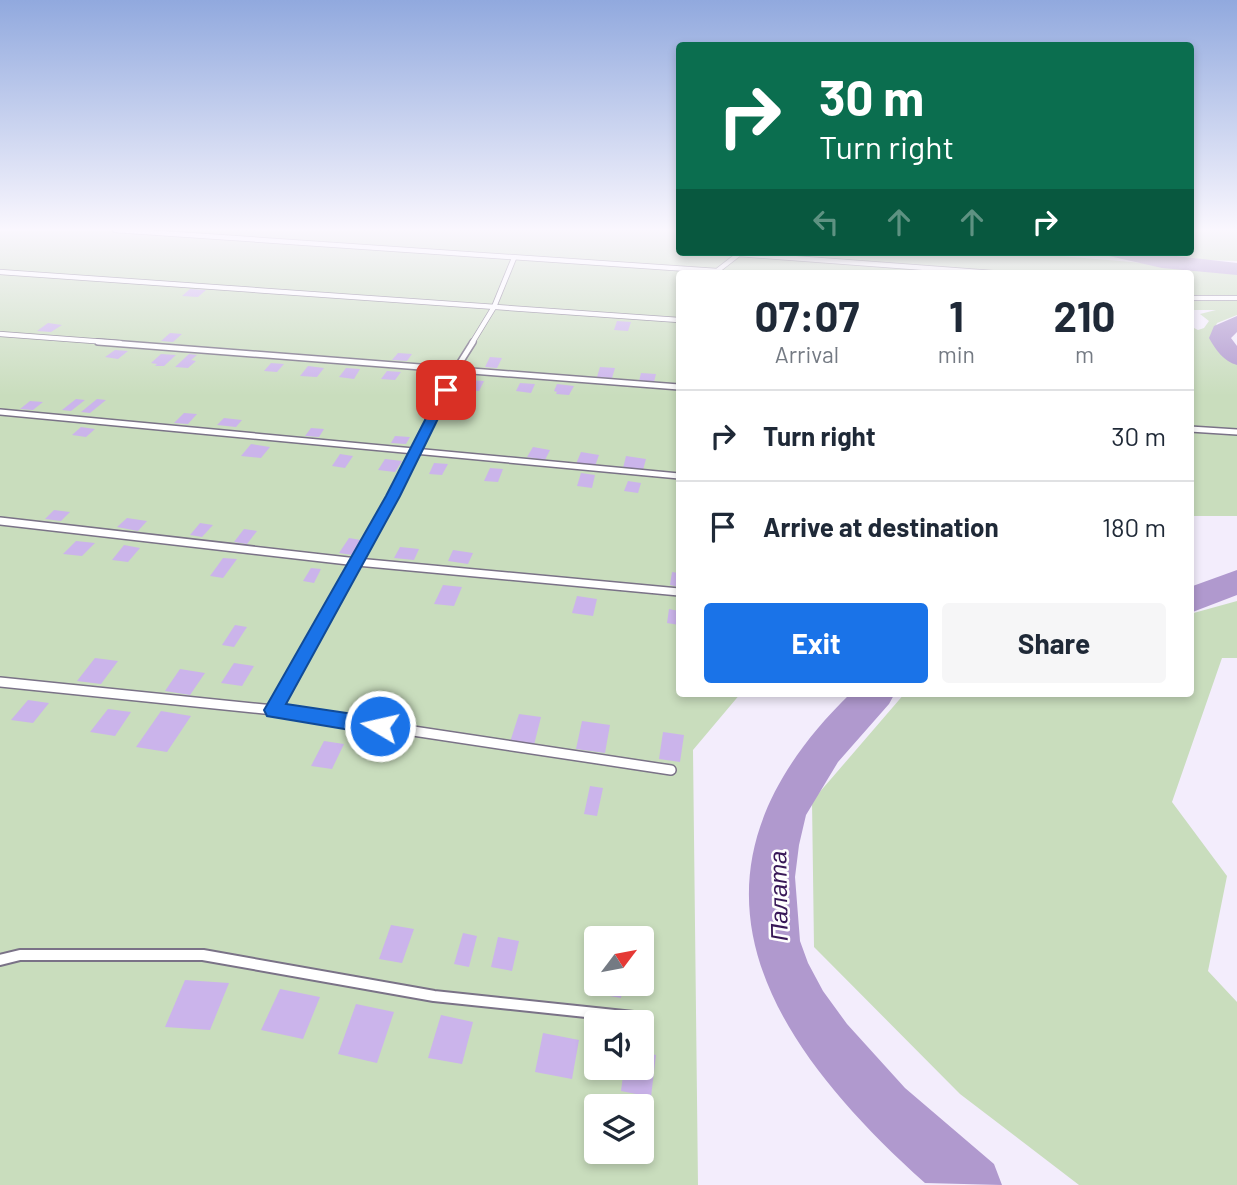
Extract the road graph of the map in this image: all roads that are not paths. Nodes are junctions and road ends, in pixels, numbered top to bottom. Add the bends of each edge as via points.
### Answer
1 (188, 285) edge
2 (503, 285) edge
3 (1194, 298) edge
4 (1237, 298) edge
5 (494, 307) junction
6 (676, 320) edge
7 (0, 334) edge
8 (456, 369) junction
9 (676, 387) edge
10 (0, 412) edge
11 (1194, 429) edge
12 (1237, 432) edge
13 (416, 451) junction
14 (676, 476) edge
15 (0, 522) edge
16 (357, 562) junction
17 (676, 592) edge
18 (0, 682) edge
19 (274, 710) junction
20 (671, 771) dead end
21 (0, 960) edge
22 (584, 1012) edge

1 - 5 lane
2 - 5 lane
3 - 4 lane
5 - 6 lane
5 - 8 lane
7 - 8 lane
8 - 9 lane
8 - 13 lane
10 - 13 lane
11 - 12 lane
13 - 14 lane
13 - 16 lane
15 - 16 lane
16 - 17 lane
16 - 19 lane
18 - 19 lane
19 - 20 lane
21 - 22 lane via 20,955 203,956 434,996

